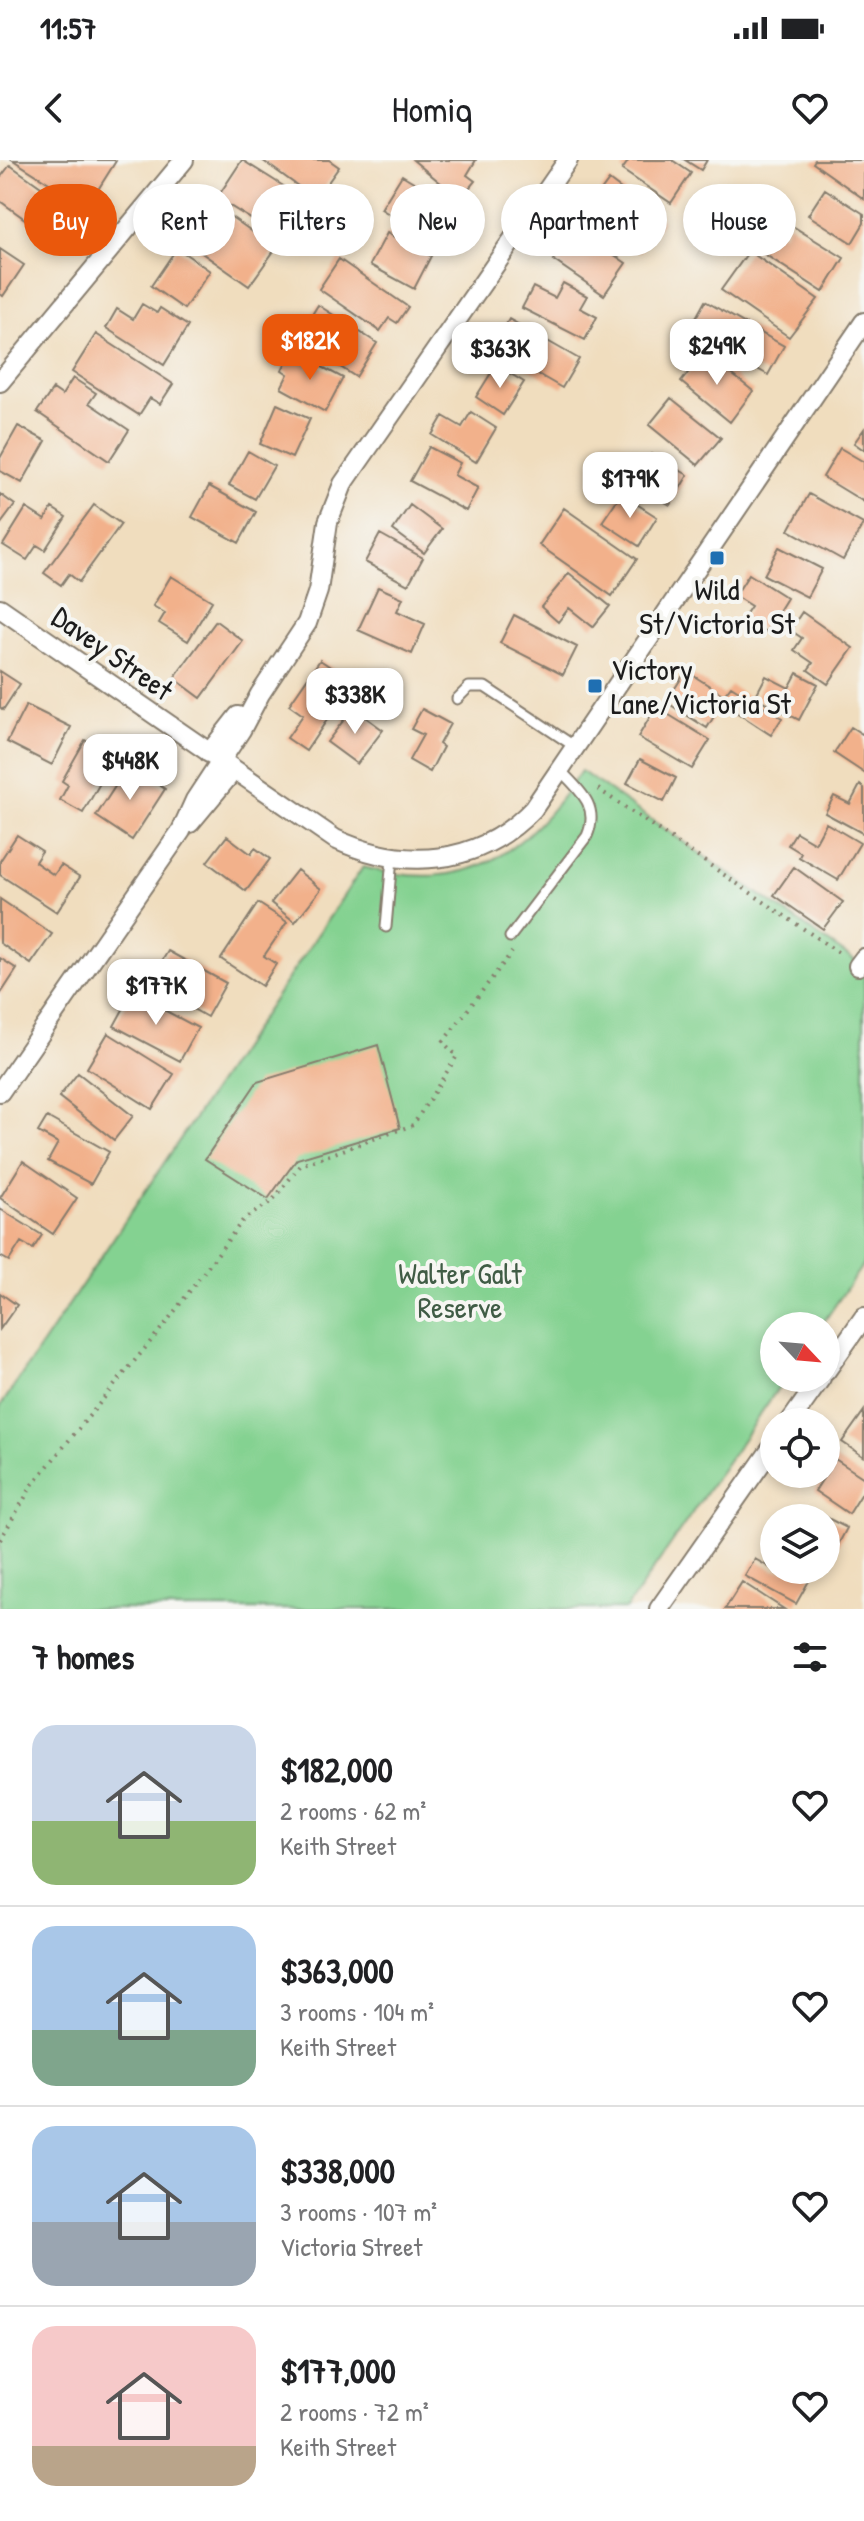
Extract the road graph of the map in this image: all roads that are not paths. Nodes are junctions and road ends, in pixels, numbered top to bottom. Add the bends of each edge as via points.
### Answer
1 (184, 160) edge
2 (568, 160) edge
3 (864, 322) edge
4 (0, 382) edge
5 (0, 608) edge
6 (457, 699) dead end
7 (574, 746) junction
8 (222, 761) junction
9 (560, 770) junction
10 (392, 858) junction
11 (386, 927) dead end
12 (510, 937) dead end
13 (0, 1092) edge
14 (864, 1317) edge
15 (840, 1351) edge
16 (760, 1465) edge
17 (659, 1609) edge

1 - 4 street
2 - 8 street via 343,484 328,522 313,610
3 - 7 street, Davey Street
5 - 8 street, Davey Street
6 - 7 lane via 469,687 485,687
7 - 9 street, Davey Street
8 - 10 street, Davey Street via 335,839
8 - 13 street via 206,808 181,831
9 - 10 street, Davey Street via 533,809 497,839 454,857
9 - 12 lane via 593,813 587,836
10 - 11 lane
14 - 15 street
16 - 17 street

